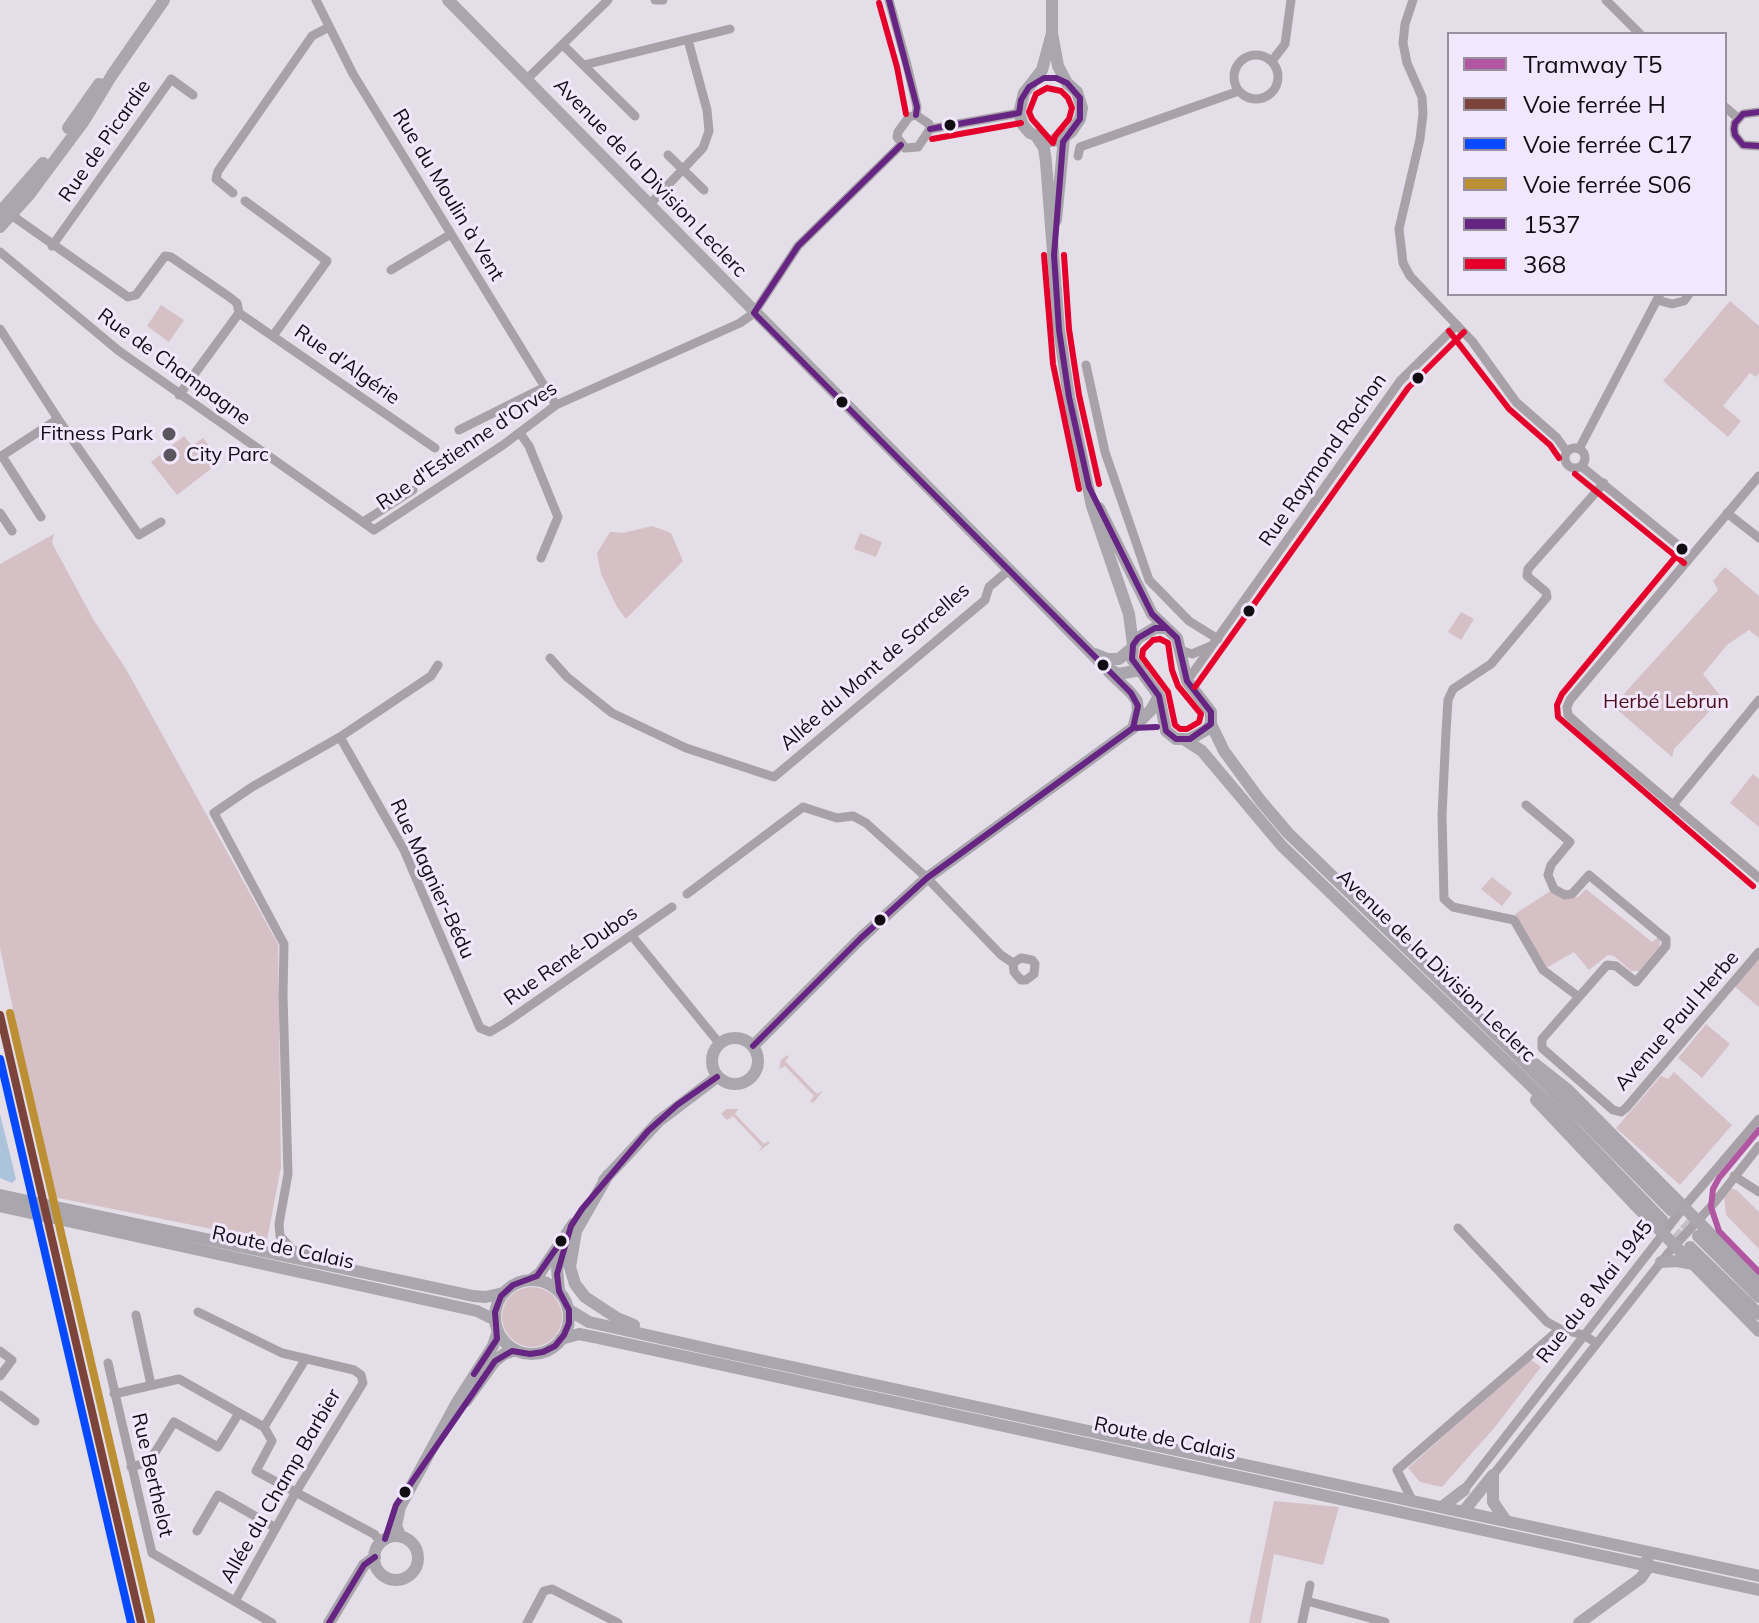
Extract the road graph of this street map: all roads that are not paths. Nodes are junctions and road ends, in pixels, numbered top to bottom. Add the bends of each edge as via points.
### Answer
1 (158, 0) edge
2 (164, 0) edge
3 (316, 0) edge
4 (448, 0) edge
5 (608, 0) edge
6 (655, 0) edge
7 (663, 0) edge
8 (889, 0) edge
9 (1052, 0) edge
10 (1291, 0) edge
11 (1413, 0) edge
12 (1606, 0) edge
13 (329, 27) junction
14 (730, 29) dead end
15 (1638, 32) edge
16 (1052, 33) junction
17 (688, 40) junction
18 (563, 45) junction
19 (1272, 61) junction
20 (584, 65) junction
21 (526, 80) junction
22 (1033, 83) junction
23 (1067, 83) junction
24 (1239, 91) junction
25 (193, 95) dead end
26 (1727, 109) edge
27 (1759, 112) edge
28 (1019, 113) junction
29 (916, 115) junction
30 (635, 116) dead end
31 (1738, 118) junction
32 (930, 129) junction
33 (1064, 138) junction
34 (1038, 139) junction
35 (901, 145) junction
36 (1759, 146) edge
37 (668, 155) dead end
38 (1078, 156) dead end
39 (684, 171) junction
40 (704, 190) dead end
41 (233, 193) dead end
42 (245, 201) dead end
43 (649, 205) junction
44 (5, 212) edge
45 (0, 227) edge
46 (451, 234) junction
47 (52, 246) junction
48 (0, 252) edge
49 (1054, 255) junction
50 (391, 270) dead end
51 (1688, 296) edge
52 (1659, 297) edge
53 (239, 313) junction
54 (754, 313) junction
55 (1457, 325) junction
56 (0, 329) edge
57 (273, 336) junction
58 (1086, 365) dead end
59 (545, 387) junction
60 (179, 395) junction
61 (556, 405) junction
62 (58, 419) junction
63 (459, 430) dead end
64 (520, 433) junction
65 (0, 442) edge
66 (435, 448) dead end
67 (1579, 449) junction
68 (1567, 452) junction
69 (3, 455) edge
70 (1581, 466) junction
71 (1759, 476) edge
72 (1604, 483) junction
73 (1089, 487) junction
74 (413, 490) dead end
75 (0, 513) edge
76 (1727, 513) junction
77 (41, 517) dead end
78 (161, 522) dead end
79 (363, 522) junction
80 (374, 530) joint
81 (12, 531) dead end
82 (1759, 538) edge
83 (1690, 555) junction
84 (541, 558) dead end
85 (1010, 569) junction
86 (1165, 628) junction
87 (1216, 642) junction
88 (1133, 646) junction
89 (1180, 650) junction
90 (1095, 654) junction
91 (550, 658) dead end
92 (438, 665) dead end
93 (1104, 666) junction
94 (1141, 670) junction
95 (1187, 681) junction
96 (1159, 696) junction
97 (1759, 700) edge
98 (1211, 724) junction
99 (1133, 728) junction
100 (1167, 733) junction
101 (340, 737) junction
102 (1185, 740) junction
103 (1526, 805) dead end
104 (1673, 805) junction
105 (927, 878) junction
106 (1759, 878) edge
107 (687, 894) dead end
108 (672, 907) dead end
109 (632, 936) junction
110 (1759, 952) edge
111 (1013, 963) dead end
112 (1579, 997) junction
113 (490, 1032) joint
114 (719, 1043) junction
115 (753, 1046) junction
116 (1499, 1046) junction
117 (717, 1077) junction
118 (1759, 1119) edge
119 (1759, 1146) edge
120 (608, 1175) junction
121 (1734, 1176) junction
122 (1759, 1192) edge
123 (0, 1195) edge
124 (0, 1206) edge
125 (29, 1208) junction
126 (1672, 1212) junction
127 (58, 1215) junction
128 (1697, 1221) junction
129 (571, 1226) junction
130 (1458, 1228) dead end
131 (1664, 1234) junction
132 (1675, 1245) junction
133 (1661, 1262) junction
134 (1694, 1265) junction
135 (367, 1274) junction
136 (532, 1279) junction
137 (1759, 1283) edge
138 (559, 1291) junction
139 (503, 1293) junction
140 (1759, 1297) edge
141 (569, 1310) junction
142 (198, 1312) dead end
143 (1759, 1314) edge
144 (136, 1315) dead end
145 (496, 1326) junction
146 (1560, 1329) junction
147 (1759, 1331) edge
148 (1584, 1335) junction
149 (561, 1339) junction
150 (1596, 1343) junction
151 (516, 1350) junction
152 (0, 1351) edge
153 (718, 1351) junction
154 (305, 1360) junction
155 (108, 1363) dead end
156 (0, 1376) edge
157 (151, 1385) junction
158 (114, 1394) junction
159 (0, 1395) edge
160 (239, 1413) junction
161 (35, 1421) dead end
162 (264, 1427) junction
163 (426, 1460) junction
164 (131, 1467) junction
165 (1493, 1475) junction
166 (1464, 1490) junction
167 (296, 1492) junction
168 (1412, 1500) junction
169 (1442, 1507) junction
170 (1461, 1518) junction
171 (1506, 1521) junction
172 (276, 1528) junction
173 (197, 1531) dead end
174 (401, 1537) junction
175 (383, 1541) junction
176 (375, 1557) junction
177 (1647, 1559) junction
178 (1759, 1576) edge
179 (386, 1577) junction
180 (1310, 1585) dead end
181 (1759, 1590) edge
182 (235, 1601) junction
183 (1307, 1601) junction
184 (1589, 1620) edge
185 (1385, 1622) edge
186 (272, 1623) edge
187 (329, 1623) edge
188 (337, 1623) edge
189 (527, 1623) edge
190 (618, 1623) edge
191 (1302, 1623) edge

1 - 44 main road
2 - 44 main road via 84,121
3 - 13 street, Rue du Moulin à Vent
4 - 21 main road, Avenue de la Division Leclerc
5 - 18 street
6 - 7 street
8 - 29 street
9 - 16 main road
10 - 19 street via 1285,44
11 - 55 street via 1403,43 1422,97 1423,122 1399,248 1410,276
12 - 15 street
13 - 41 street via 312,36 218,171 216,179
13 - 46 street, Rue du Moulin à Vent
14 - 17 street
16 - 22 main road via 1045,64
16 - 23 main road
17 - 20 street
17 - 39 street via 709,131
18 - 20 street
18 - 21 street
19 - 24 street via 1255,55 1242,60 1235,71
19 - 24 street via 1278,81 1271,93 1259,99
20 - 30 street
21 - 43 main road, Avenue de la Division Leclerc
22 - 23 main road via 1050,77
22 - 28 main road
23 - 33 main road via 1082,108 1078,124
24 - 38 street via 1080,147
25 - 47 street, Rue de Picardie via 171,79
26 - 31 street
27 - 31 street
28 - 32 street
28 - 34 main road
29 - 32 street
29 - 35 street via 898,132
31 - 36 street via 1734,129 1740,149
32 - 35 street via 918,147
33 - 34 main road
33 - 49 main road
34 - 49 main road via 1045,153
35 - 54 street via 798,246
37 - 39 street
39 - 40 street
39 - 43 street
42 - 57 street via 327,261
43 - 54 main road, Avenue de la Division Leclerc
44 - 45 main road
44 - 47 street
46 - 50 street
46 - 59 street, Rue du Moulin à Vent
47 - 53 street, Rue d'Algérie via 128,297 136,295 165,256 171,257 237,303
48 - 60 street, Rue de Champagne
49 - 73 main road via 1063,362
51 - 52 street via 1672,304
52 - 67 street
53 - 57 street, Rue d'Algérie
53 - 60 street
54 - 61 street, Rue d'Estienne d'Orves
54 - 85 main road, Avenue de la Division Leclerc
55 - 68 street via 1516,402
55 - 87 street, Rue Raymond Rochon via 1400,381
56 - 62 street
57 - 66 street, Rue d'Algérie
58 - 87 street via 1105,452 1149,580
59 - 61 street, Rue du Moulin à Vent
59 - 63 street
60 - 79 street, Rue de Champagne
61 - 64 street, Rue d'Estienne d'Orves
62 - 69 street
62 - 78 street via 139,535
64 - 80 street, Rue d'Estienne d'Orves
64 - 84 street via 558,517
65 - 69 street
67 - 68 street
67 - 70 street via 1585,457
68 - 70 street via 1567,464
69 - 77 street
70 - 72 street
71 - 76 street
72 - 83 street
72 - 112 street via 1528,569 1527,576 1547,597 1491,664 1453,689 1446,732 1444,899 1453,907 1514,920 1543,970
73 - 86 main road via 1147,604
73 - 88 main road via 1101,539 1129,614
74 - 79 street
75 - 81 street
76 - 82 street
76 - 83 street
79 - 80 street, Rue de Champagne
83 - 104 street via 1567,707 1568,715
85 - 90 main road, Avenue de la Division Leclerc
85 - 91 street, Allée du Mont de Sarcelles via 989,587 985,600 774,777 686,748 612,713
86 - 88 main road via 1148,631
86 - 89 main road via 1177,638
87 - 89 street via 1192,654
87 - 95 street, Rue Raymond Rochon
88 - 90 main road via 1119,659
88 - 94 main road via 1133,662
89 - 95 main road
90 - 93 main road, Avenue de la Division Leclerc
92 - 101 street via 431,676
93 - 94 main road via 1118,674
93 - 99 main road, Avenue de la Division Leclerc via 1137,701
94 - 96 main road
95 - 98 main road, Avenue de la Division Leclerc via 1209,708
96 - 99 main road
96 - 100 main road
97 - 104 street
98 - 102 main road
98 - 116 main road, Avenue de la Division Leclerc via 1224,751 1288,833
99 - 100 main road, Avenue de la Division Leclerc
99 - 105 main road
100 - 102 main road, Avenue de la Division Leclerc
101 - 113 street, Rue Magnier-Bédu via 404,850 480,1028
101 - 135 street via 214,813 284,944 288,1174 280,1236 293,1250
102 - 116 main road, Avenue de la Division Leclerc via 1208,757 1282,846
103 - 112 street via 1570,842 1551,865 1548,875 1554,889 1572,894 1589,875 1666,939 1666,946 1636,982 1612,963
104 - 106 street
105 - 107 street via 860,818 837,818 803,807
105 - 111 street
105 - 115 main road
108 - 109 street, Rue René-Dubos
109 - 113 street, Rue René-Dubos
109 - 114 street
110 - 112 street, Avenue Paul Herbe via 1621,1112 1542,1048 1542,1039
114 - 115 main road via 733,1037
114 - 117 main road via 712,1055
115 - 117 main road via 758,1060 748,1080 736,1084
116 - 126 main road, Avenue de la Division Leclerc
116 - 131 main road via 1556,1123
117 - 120 main road via 659,1121
118 - 126 street, Rue du 8 Mai 1945
119 - 121 street, Rue du 8 Mai 1945
120 - 129 main road
120 - 153 main road via 573,1237 570,1267 578,1288 622,1321
121 - 122 street
121 - 128 street, Rue du 8 Mai 1945
123 - 125 main road
124 - 125 main road
125 - 127 main road
126 - 128 main road, Avenue de la Division Leclerc
126 - 131 street, Rue du 8 Mai 1945
127 - 135 main road, Route de Calais
127 - 145 main road, Route de Calais via 477,1311
128 - 132 street, Rue du 8 Mai 1945
128 - 137 main road, Avenue de la Division Leclerc
129 - 136 main road
129 - 138 main road via 557,1269
130 - 146 street via 1547,1322
131 - 132 main road
131 - 148 street, Rue du 8 Mai 1945
132 - 133 street, Rue du 8 Mai 1945
132 - 134 main road
133 - 134 main road
133 - 150 street, Rue du 8 Mai 1945
134 - 147 main road
135 - 139 main road, Route de Calais via 473,1296
136 - 138 main road
136 - 139 main road
138 - 141 main road
139 - 145 main road
140 - 143 main road via 1694,1241
141 - 149 main road
141 - 153 main road, Route de Calais via 589,1322
142 - 154 street, Allée du Champ Barbier
144 - 157 street
145 - 151 main road
145 - 163 main road via 491,1349
146 - 148 street
146 - 168 street via 1397,1470
148 - 150 street
148 - 166 street, Rue du 8 Mai 1945
149 - 151 main road via 543,1352
149 - 170 main road, Route de Calais via 591,1336
150 - 165 street, Rue du 8 Mai 1945
151 - 163 main road via 492,1366
152 - 156 street via 12,1360
153 - 168 main road, Route de Calais
154 - 162 street
154 - 167 street, Allée du Champ Barbier via 354,1370 363,1383
155 - 158 street, Rue Berthelot
157 - 158 street
157 - 160 street via 179,1379
158 - 164 street, Rue Berthelot
159 - 161 street
160 - 162 street
160 - 164 street via 218,1447 174,1422 149,1462
162 - 167 street via 272,1441 256,1471
163 - 174 main road via 397,1516
163 - 175 main road via 392,1511
164 - 182 street, Rue Berthelot via 152,1553
165 - 170 main road
165 - 171 main road via 1493,1502
166 - 169 main road
166 - 170 main road
167 - 172 street, Allée du Champ Barbier
167 - 175 street
168 - 169 main road, Route de Calais
169 - 170 main road, Route de Calais
170 - 171 main road, Route de Calais
170 - 177 main road, Route de Calais
171 - 177 main road, Route de Calais
172 - 173 street via 218,1495
172 - 182 street, Allée du Champ Barbier
174 - 175 main road
174 - 179 main road via 416,1548 418,1564 402,1580
175 - 176 main road
176 - 179 main road via 377,1569
176 - 187 main road via 364,1565
177 - 178 main road, Route de Calais
177 - 181 main road, Route de Calais
177 - 184 main road via 1641,1578
179 - 188 main road via 363,1581
180 - 183 street
182 - 186 street, Rue Berthelot
183 - 185 street
183 - 191 street
189 - 190 street via 544,1591 552,1589

